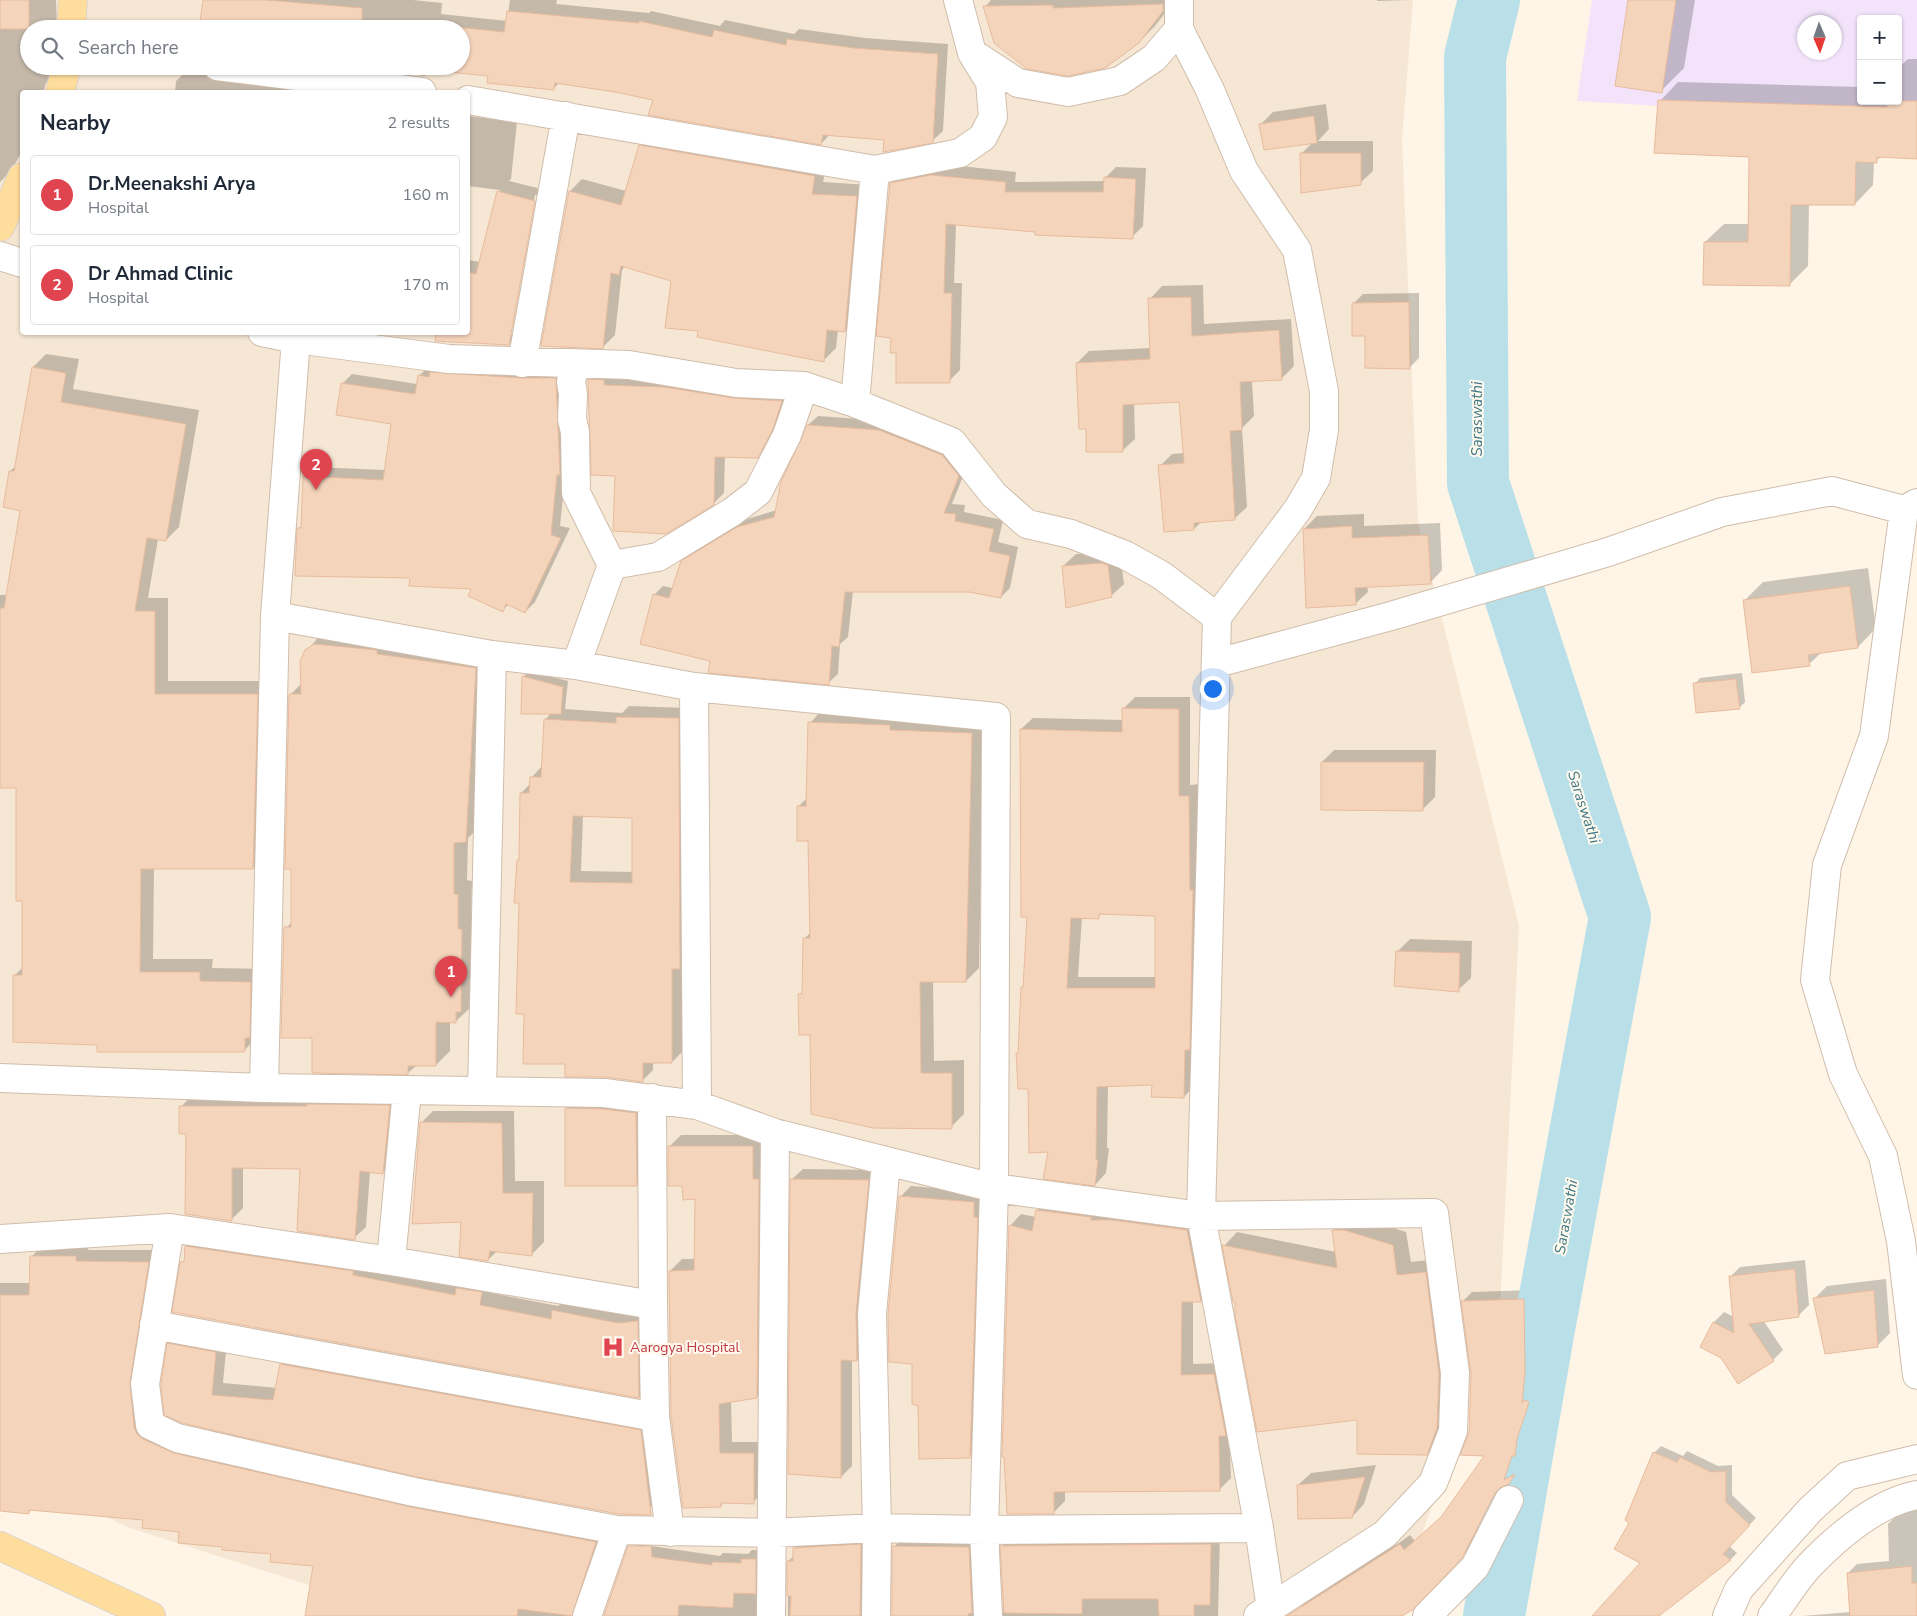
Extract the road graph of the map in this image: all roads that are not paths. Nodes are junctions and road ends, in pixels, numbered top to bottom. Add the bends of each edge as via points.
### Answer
1 (73, 0) edge
2 (958, 0) edge
3 (1179, 0) edge
4 (72, 20) edge
5 (1179, 29) junction
6 (972, 53) junction
7 (65, 75) edge
8 (282, 75) edge
9 (61, 90) edge
10 (391, 90) edge
11 (470, 100) edge
12 (566, 116) junction
13 (875, 170) junction
14 (20, 182) edge
15 (0, 227) edge
16 (0, 256) edge
17 (20, 261) edge
18 (277, 335) edge
19 (296, 339) junction
20 (352, 339) edge
21 (522, 363) junction
22 (575, 364) junction
23 (804, 386) junction
24 (855, 403) junction
25 (1910, 506) edge
26 (612, 565) junction
27 (275, 616) junction
28 (1217, 617) junction
29 (492, 654) junction
30 (1217, 663) junction
31 (576, 665) junction
32 (694, 686) junction
33 (0, 1078) edge
34 (264, 1088) junction
35 (407, 1090) junction
36 (482, 1091) junction
37 (652, 1098) junction
38 (697, 1105) junction
39 (775, 1133) junction
40 (886, 1162) junction
41 (994, 1188) junction
42 (1201, 1216) junction
43 (170, 1228) junction
44 (0, 1239) edge
45 (391, 1261) junction
46 (652, 1305) junction
47 (154, 1325) junction
48 (1917, 1375) edge
49 (655, 1417) junction
50 (1917, 1459) edge
51 (1917, 1495) edge
52 (1509, 1500) dead end
53 (877, 1528) junction
54 (1259, 1528) junction
55 (617, 1530) junction
56 (984, 1530) junction
57 (670, 1532) junction
58 (771, 1533) junction
59 (0, 1546) edge
60 (1265, 1612) edge
61 (151, 1616) edge
62 (587, 1616) edge
63 (771, 1616) edge
64 (876, 1616) edge
65 (988, 1616) edge
66 (1427, 1616) edge
67 (1727, 1616) edge
68 (1772, 1616) edge

1 - 4 main road
2 - 6 street
3 - 5 street
5 - 6 street via 1154,58 1120,81 1068,92 1018,82
5 - 28 street via 1210,90 1244,171 1297,250 1324,392 1324,430 1316,478 1298,509
6 - 13 street via 990,82 993,117 983,137 960,153
7 - 9 main road
8 - 10 street
11 - 12 street
12 - 13 street
12 - 21 street
13 - 24 street
14 - 15 main road
16 - 17 street
18 - 19 street
19 - 20 street
19 - 27 street
20 - 21 street via 449,359
21 - 22 street
22 - 23 street via 629,365 736,383
22 - 26 street via 571,382 576,493
23 - 24 street
23 - 26 street via 787,435 758,492 725,517 658,557
24 - 28 street via 952,442 994,495 1027,524 1071,534 1125,555 1161,575
25 - 30 street via 1832,491 1722,512 1608,552
25 - 48 street via 1874,736 1826,865 1815,980 1843,1074 1883,1156 1901,1241
26 - 31 street
27 - 29 street
27 - 34 street
28 - 30 street
29 - 31 street
29 - 36 street
30 - 42 street
31 - 32 street
32 - 38 street
32 - 41 street via 996,717
33 - 34 street
34 - 35 street
35 - 36 street
35 - 45 street
36 - 37 street via 604,1092
37 - 38 street
37 - 46 street
38 - 39 street
39 - 40 street
39 - 58 street
40 - 41 street
40 - 53 street via 872,1314
41 - 42 street
41 - 56 street
42 - 54 street
42 - 60 street via 1434,1213 1455,1373 1453,1431 1433,1483 1385,1534
43 - 44 street
43 - 45 street
43 - 47 street
45 - 46 street
46 - 49 street
47 - 49 street
47 - 55 street via 145,1384 150,1425 177,1438 414,1492
49 - 57 street
50 - 67 street via 1847,1476 1810,1510 1740,1589
51 - 68 street via 1901,1498 1870,1514 1808,1567
52 - 66 street via 1475,1567
53 - 56 street
53 - 58 street
53 - 64 street
54 - 56 street
54 - 60 street
55 - 57 street
55 - 62 street
56 - 65 street
57 - 58 street
58 - 63 street
59 - 61 main road

